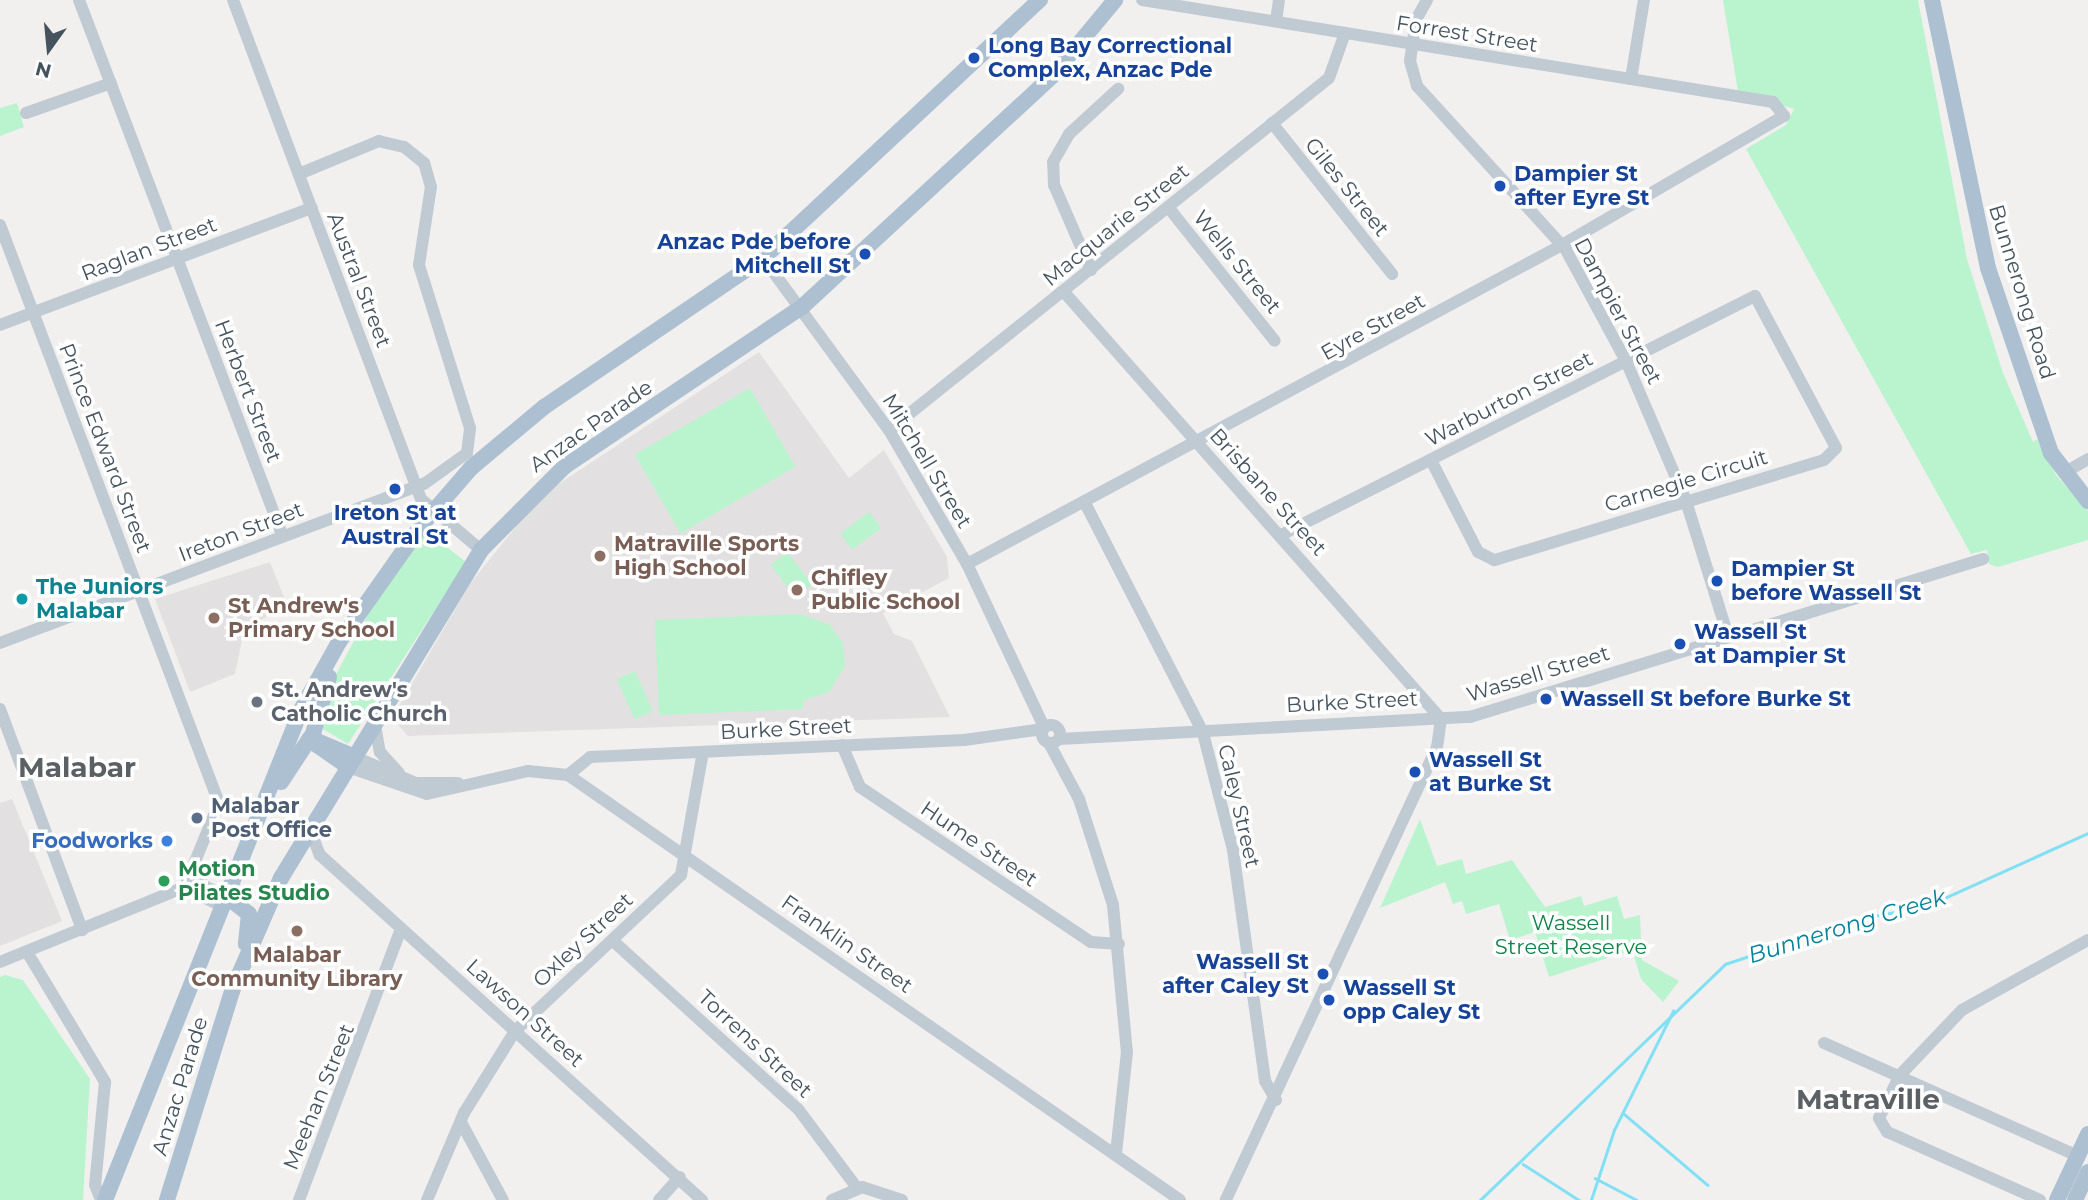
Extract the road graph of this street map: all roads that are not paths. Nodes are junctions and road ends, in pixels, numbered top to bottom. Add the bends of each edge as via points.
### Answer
1 (79, 0) edge
2 (233, 0) edge
3 (1040, 0) edge
4 (1115, 0) edge
5 (1142, 0) edge
6 (1279, 0) edge
7 (1427, 0) edge
8 (1644, 0) edge
9 (1932, 0) edge
10 (1276, 21) junction
11 (1345, 33) junction
12 (1412, 45) junction
13 (1631, 79) junction
14 (111, 83) junction
15 (1118, 89) dead end
16 (1784, 109) joint
17 (26, 113) dead end
18 (1272, 123) junction
19 (299, 174) junction
20 (1168, 207) junction
21 (312, 208) junction
22 (0, 225) edge
23 (1563, 245) junction
24 (763, 258) junction
25 (177, 259) junction
26 (1091, 270) junction
27 (1392, 274) dead end
28 (1064, 292) junction
29 (1755, 296) joint
30 (802, 307) junction
31 (33, 312) junction
32 (0, 325) edge
33 (1275, 341) dead end
34 (1626, 361) junction
35 (889, 430) junction
36 (1198, 443) junction
37 (2088, 459) edge
38 (1431, 460) junction
39 (2064, 473) junction
40 (416, 488) junction
41 (1686, 501) junction
42 (2088, 501) edge
43 (1085, 503) junction
44 (433, 512) junction
45 (1281, 535) junction
46 (283, 537) junction
47 (481, 550) junction
48 (1983, 559) dead end
49 (967, 564) junction
50 (138, 591) junction
51 (1728, 636) junction
52 (339, 642) junction
53 (0, 643) edge
54 (0, 709) edge
55 (1441, 719) junction
56 (375, 725) junction
57 (1200, 728) junction
58 (1051, 734) junction
59 (314, 737) junction
60 (842, 745) junction
61 (704, 752) junction
62 (352, 762) junction
63 (568, 775) junction
64 (408, 780) junction
65 (477, 783) junction
66 (255, 822) junction
67 (309, 825) junction
68 (320, 855) junction
69 (688, 857) junction
70 (292, 858) junction
71 (281, 878) junction
72 (194, 885) junction
73 (224, 901) junction
74 (249, 914) junction
75 (401, 928) junction
76 (82, 930) junction
77 (612, 940) junction
78 (2088, 940) edge
79 (1119, 944) junction
80 (27, 952) junction
81 (0, 962) edge
82 (242, 964) junction
83 (515, 1031) junction
84 (1824, 1042) dead end
85 (1900, 1075) junction
86 (1276, 1100) junction
87 (462, 1124) junction
88 (2088, 1134) edge
89 (1116, 1154) junction
90 (2078, 1156) junction
91 (2088, 1172) edge
92 (680, 1177) junction
93 (857, 1188) junction
94 (1230, 1198) edge
95 (103, 1200) edge
96 (167, 1200) edge
97 (299, 1200) edge
98 (427, 1200) edge
99 (503, 1200) edge
100 (659, 1200) edge
101 (702, 1200) edge
102 (832, 1200) edge
103 (902, 1200) edge
104 (1180, 1200) edge
105 (2040, 1200) edge
106 (2057, 1200) edge
107 (2075, 1200) edge

1 - 14 street, Herbert Street
2 - 19 street, Austral Street
3 - 24 main road, Anzac Parade
4 - 30 main road, Anzac Parade via 1052,76
5 - 10 street, Forrest Street
6 - 10 street
7 - 12 street
8 - 13 street
9 - 39 main road, Bunnerong Road via 1988,268
10 - 11 street, Forrest Street
11 - 12 street, Forrest Street
11 - 18 street, Macquarie Street via 1329,78
12 - 13 street, Forrest Street
12 - 23 street, Dampier Street via 1411,68 1422,92
13 - 16 street, Forrest Street
14 - 17 street
14 - 25 street, Herbert Street
15 - 26 street via 1069,134 1053,162 1054,185
16 - 23 street, Eyre Street via 1780,122
18 - 20 street, Macquarie Street
18 - 27 street, Giles Street
19 - 21 street, Austral Street
19 - 40 street, Ireton Street via 379,141 411,150 426,168 430,187 419,265 448,344 471,443 460,462
20 - 26 street, Macquarie Street
20 - 33 street, Wells Street
21 - 25 street, Raglan Street
21 - 40 street, Austral Street
22 - 31 street, Prince Edward Street
23 - 34 street, Dampier Street
23 - 36 street, Eyre Street
24 - 30 street, Mitchell Street
24 - 44 main road, Anzac Parade via 544,407 471,468
25 - 31 street, Raglan Street
25 - 46 street, Herbert Street
26 - 28 street, Macquarie Street
28 - 35 street, Macquarie Street
28 - 36 street, Brisbane Street
29 - 34 street, Warburton Street
29 - 41 street, Carnegie Circuit via 1836,448 1824,460
30 - 35 street, Mitchell Street
30 - 47 main road, Anzac Parade via 565,466
31 - 32 street, Raglan Street
31 - 50 street, Prince Edward Street
34 - 38 street, Warburton Street
34 - 41 street, Dampier Street
35 - 49 street, Mitchell Street
36 - 43 street, Eyre Street
36 - 45 street, Brisbane Street
37 - 39 street
38 - 41 street, Carnegie Circuit via 1487,559
38 - 45 street, Warburton Street
39 - 42 main road, Bunnerong Road
40 - 44 street, Austral Street
40 - 46 street, Ireton Street
41 - 51 street, Dampier Street
43 - 49 street, Eyre Street
43 - 57 street, Caley Street
44 - 47 street, Austral Street
44 - 52 main road, Anzac Parade
45 - 55 street, Brisbane Street
46 - 50 street, Ireton Street
47 - 56 main road, Anzac Parade
48 - 51 street, Wassell Street
49 - 58 street, Mitchell Street
50 - 53 street, Ireton Street
50 - 72 street, Prince Edward Street via 219,803 208,841 187,878
51 - 55 street, Wassell Street via 1469,717
52 - 59 main road
52 - 66 main road, Anzac Parade via 301,710
54 - 76 street
55 - 57 street, Burke Street
55 - 86 street via 1437,747
56 - 62 main road, Anzac Parade
56 - 64 street via 383,758
57 - 58 street, Burke Street
57 - 86 street, Caley Street via 1231,840 1265,1081
58 - 60 street, Burke Street
58 - 79 street, Mitchell Street via 1114,905
59 - 62 main road
59 - 66 main road via 302,744
60 - 61 street, Burke Street
60 - 79 street, Hume Street via 860,787 1091,942
61 - 63 street, Burke Street via 590,757
61 - 69 street
62 - 64 street, Franklin Street
62 - 65 street, Franklin Street via 419,793
62 - 67 main road, Anzac Parade
63 - 65 street, Franklin Street via 528,771
63 - 69 street, Franklin Street
64 - 65 street, Franklin Street
66 - 73 main road, Anzac Parade
67 - 68 street, Lawson Street
67 - 70 main road, Anzac Parade
68 - 70 street
68 - 75 street, Lawson Street
69 - 77 street, Oxley Street via 681,875
69 - 89 street, Franklin Street
70 - 71 main road, Anzac Parade
71 - 74 main road
71 - 82 main road, Anzac Parade
72 - 73 street
72 - 76 street
73 - 74 main road
73 - 95 main road, Anzac Parade
74 - 82 main road
75 - 83 street, Lawson Street
75 - 97 street, Meehan Street
76 - 80 street
77 - 83 street, Oxley Street
77 - 93 street, Torrens Street via 798,1109
78 - 85 street via 1962,1010
79 - 89 street, Mitchell Street via 1127,1052
80 - 81 street
80 - 95 street via 96,1058 105,1082 95,1185
82 - 96 main road, Anzac Parade
83 - 87 street, Oxley Street
83 - 92 street, Lawson Street
84 - 85 street
85 - 90 street
85 - 105 street via 1880,1118 1887,1132
86 - 94 street
87 - 98 street, Oxley Street
87 - 99 street
88 - 90 main road
89 - 104 street, Franklin Street
90 - 106 main road
91 - 107 main road
92 - 100 street
92 - 101 street, Lawson Street
93 - 102 street
93 - 103 street

